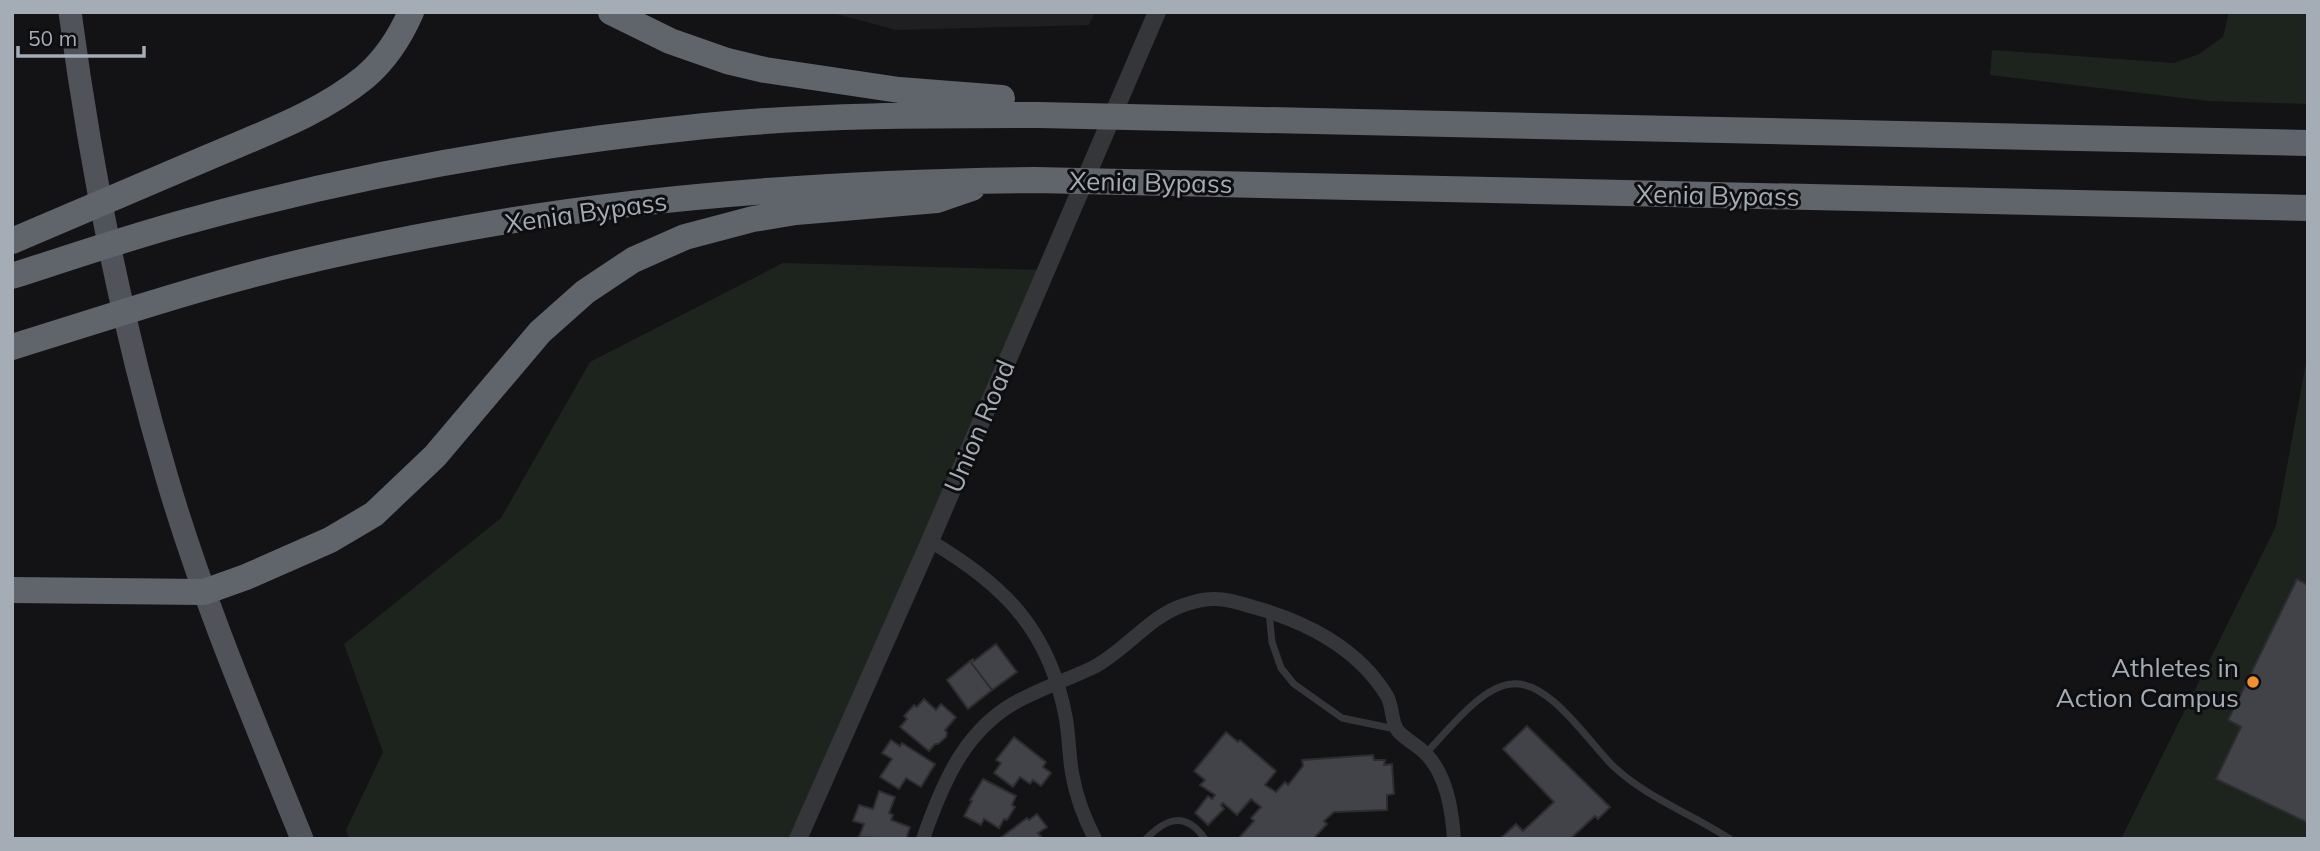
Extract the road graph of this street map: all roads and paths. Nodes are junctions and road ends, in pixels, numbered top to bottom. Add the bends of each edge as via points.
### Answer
1 (70, 12) edge
2 (411, 12) edge
3 (611, 12) edge
4 (1157, 12) edge
5 (1039, 115) junction
6 (2308, 143) edge
7 (993, 181) junction
8 (2308, 208) edge
9 (12, 241) edge
10 (12, 276) edge
11 (12, 347) edge
12 (930, 541) junction
13 (12, 590) edge
14 (204, 592) junction
15 (1269, 611) junction
16 (1057, 685) junction
17 (1397, 730) junction
18 (1426, 753) junction
19 (302, 839) edge
20 (798, 839) edge
21 (923, 839) edge
22 (1095, 839) edge
23 (1146, 839) edge
24 (1205, 839) edge
25 (1454, 839) edge
26 (1730, 839) edge

1 - 14 main road via 121,300 167,478
2 - 9 highway via 388,54 346,91 293,121
3 - 5 highway via 670,41 765,71 899,90 1007,98
4 - 12 street, Union Road
5 - 6 highway
5 - 10 highway via 852,117 707,126 521,150 188,221
7 - 8 highway, Xenia Bypass
7 - 11 highway, Xenia Bypass via 711,195 467,228 238,279
7 - 14 highway via 937,200 743,221 685,237 633,260 585,292 540,332 435,456 374,514 330,540
12 - 16 street via 986,578 1019,611 1044,651
12 - 20 street, Union Road
13 - 14 highway
14 - 19 main road
15 - 16 street via 1212,598 1176,608 1102,663
15 - 17 street via 1324,635 1362,664 1389,698
15 - 17 lane via 1272,642 1281,668 1294,684 1342,718
16 - 21 street via 1016,702 977,734 948,774
16 - 22 street via 1072,774
17 - 18 street
18 - 25 street via 1440,772
18 - 26 lane via 1495,688 1513,683 1532,686 1547,695 1614,767
23 - 24 lane via 1172,820 1197,828

